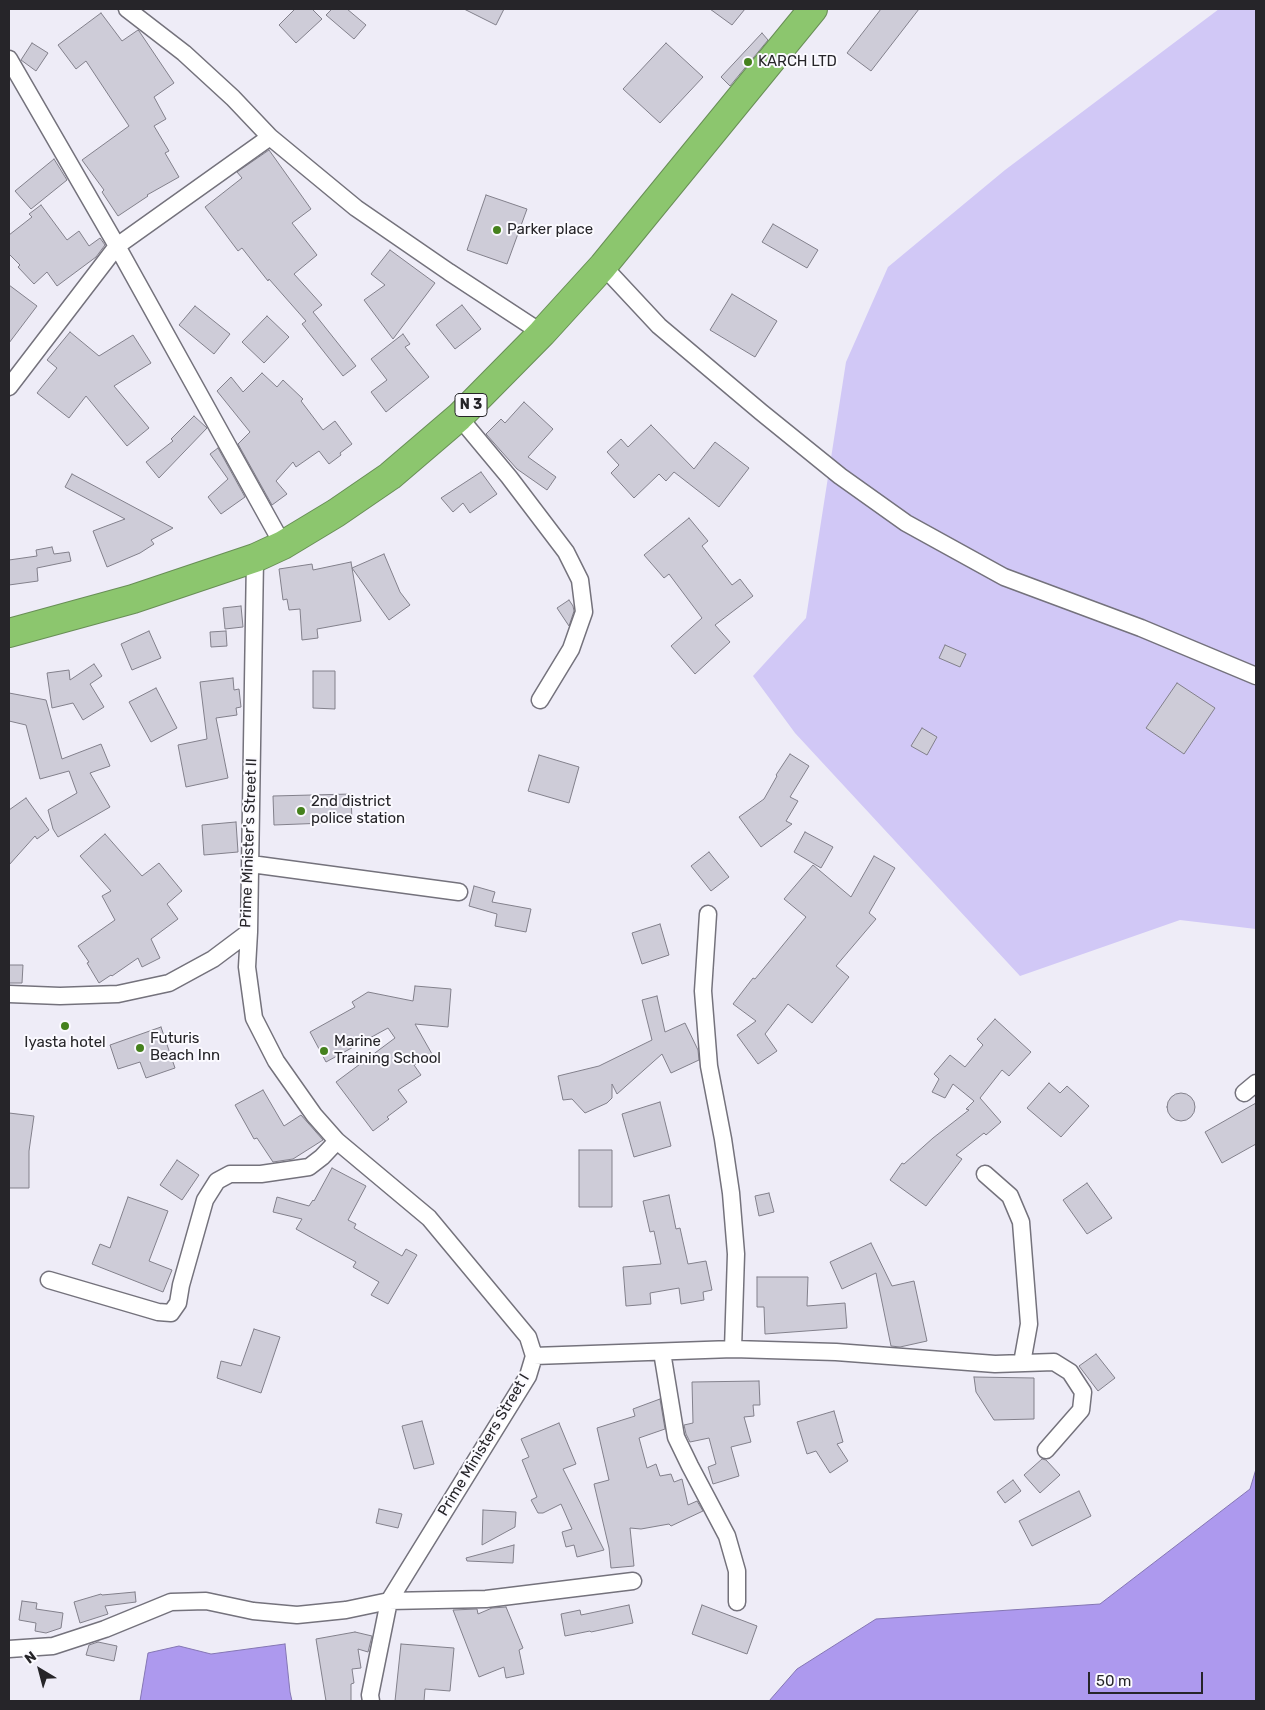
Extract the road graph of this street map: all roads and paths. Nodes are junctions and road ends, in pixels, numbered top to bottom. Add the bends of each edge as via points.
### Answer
1 (127, 9) edge
2 (813, 9) edge
3 (9, 59) edge
4 (270, 137) junction
5 (117, 246) junction
6 (603, 266) junction
7 (542, 333) junction
8 (9, 388) edge
9 (459, 417) junction
10 (283, 545) junction
11 (255, 558) junction
12 (9, 633) edge
13 (1256, 676) edge
14 (540, 700) dead end
15 (251, 864) junction
16 (459, 892) dead end
17 (708, 914) dead end
18 (249, 932) junction
19 (9, 994) edge
20 (337, 1141) junction
21 (985, 1174) dead end
22 (49, 1280) dead end
23 (733, 1349) junction
24 (662, 1352) junction
25 (534, 1356) junction
26 (1022, 1363) junction
27 (1046, 1450) dead end
28 (632, 1581) dead end
29 (389, 1602) junction
30 (736, 1602) dead end
31 (9, 1649) edge
32 (371, 1701) edge

1 - 4 street via 184,53
2 - 6 highway, N 3
3 - 5 street
4 - 5 street
4 - 7 street via 356,208
5 - 8 street
5 - 10 street
6 - 7 highway, N 3
6 - 13 street via 674,339 833,470 906,523 1004,577 1141,628
7 - 9 highway, N 3
9 - 10 highway, N 3 via 390,476
9 - 14 street via 566,552 580,580 584,612 571,649
10 - 11 highway, N 3
11 - 12 highway, N 3 via 133,599
11 - 15 street, Prime Minister's Street II
15 - 16 street
15 - 18 street, Prime Minister's Street II
17 - 23 street via 703,992 709,1066 732,1202 736,1254
18 - 19 street, Prime Minister's Street II via 213,959 169,983 118,994
18 - 20 street, Prime Ministers Street I via 247,967 254,1018 276,1061 314,1115
20 - 22 street via 309,1167 261,1174 230,1174 217,1181 205,1200 178,1303 171,1313
20 - 25 street, Prime Ministers Street I via 429,1218 528,1337
21 - 26 street via 1010,1196 1020,1222 1029,1324
23 - 24 street
23 - 26 street
24 - 25 street
24 - 30 street via 676,1437 728,1536 737,1571
25 - 29 street, Prime Ministers Street I via 528,1376
26 - 27 street via 1054,1362 1070,1372 1083,1392 1081,1410
28 - 29 street via 486,1599
29 - 31 street via 297,1615 254,1611 206,1601 171,1602 53,1646
29 - 32 street

